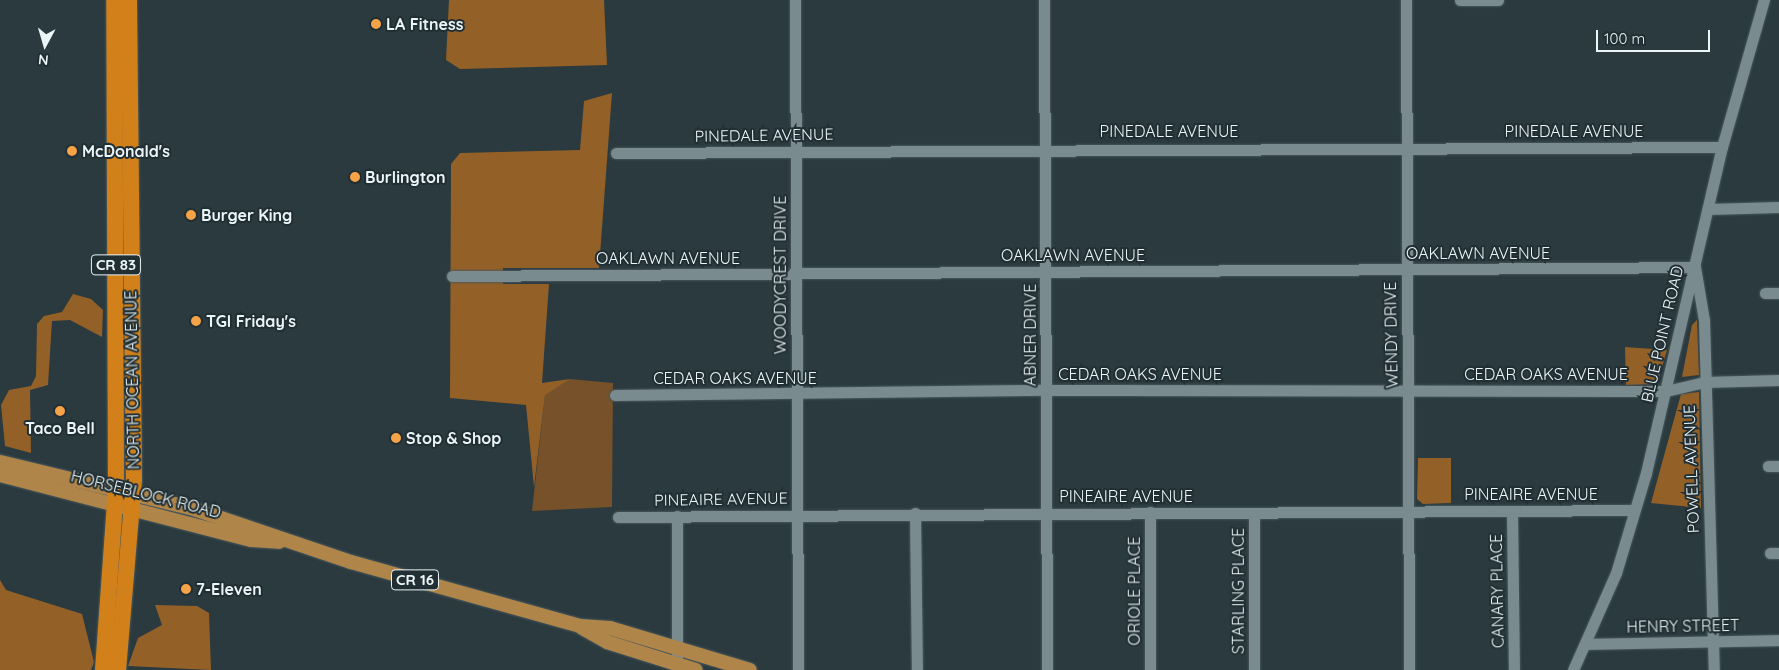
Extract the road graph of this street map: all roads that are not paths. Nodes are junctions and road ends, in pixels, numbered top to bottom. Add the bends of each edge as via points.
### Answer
1 (114, 0) edge
2 (129, 0) edge
3 (795, 0) edge
4 (1044, 0) edge
5 (1406, 0) edge
6 (1460, 0) edge
7 (1498, 0) edge
8 (1764, 0) edge
9 (1722, 146) junction
10 (1044, 147) junction
11 (1406, 148) junction
12 (796, 151) junction
13 (616, 152) dead end
14 (1779, 207) edge
15 (1708, 209) junction
16 (1695, 267) junction
17 (1406, 269) junction
18 (1046, 272) junction
19 (797, 273) junction
20 (452, 276) dead end
21 (1765, 293) dead end
22 (1779, 293) edge
23 (1779, 380) edge
24 (1704, 382) junction
25 (1047, 390) junction
26 (1408, 390) junction
27 (1666, 391) junction
28 (796, 394) junction
29 (615, 396) dead end
30 (0, 462) edge
31 (0, 474) edge
32 (116, 496) junction
33 (133, 500) junction
34 (1407, 510) junction
35 (1634, 510) junction
36 (1512, 511) junction
37 (1150, 512) junction
38 (915, 513) junction
39 (1047, 513) junction
40 (1254, 513) junction
41 (799, 514) junction
42 (677, 516) junction
43 (618, 517) dead end
44 (580, 626) junction
45 (1779, 640) edge
46 (1713, 642) junction
47 (1588, 644) junction
48 (677, 649) junction
49 (677, 667) edge
50 (103, 670) edge
51 (118, 670) edge
52 (696, 670) edge
53 (750, 670) edge
54 (798, 670) edge
55 (917, 670) edge
56 (1047, 670) edge
57 (1150, 670) edge
58 (1254, 670) edge
59 (1409, 670) edge
60 (1514, 670) edge
61 (1573, 670) edge
62 (1714, 670) edge

1 - 32 highway, NORTH OCEAN AVENUE / CR 83
2 - 33 highway, NORTH OCEAN AVENUE / CR 83
3 - 12 street, WOODYCREST DRIVE
4 - 10 street, ABNER DRIVE
5 - 11 street, WENDY DRIVE
6 - 7 street
8 - 9 street, BLUE POINT ROAD
9 - 11 street, PINEDALE AVENUE
9 - 15 street, BLUE POINT ROAD
10 - 11 street, PINEDALE AVENUE
10 - 12 street, PINEDALE AVENUE
10 - 18 street, ABNER DRIVE
11 - 17 street, WENDY DRIVE
12 - 13 street, PINEDALE AVENUE
12 - 19 street, WOODYCREST DRIVE
14 - 15 street
15 - 16 street, BLUE POINT ROAD
16 - 17 street, OAKLAWN AVENUE
16 - 24 street, POWELL AVENUE via 1704,320
16 - 27 street, BLUE POINT ROAD
17 - 18 street, OAKLAWN AVENUE
17 - 26 street, WENDY DRIVE
18 - 19 street, OAKLAWN AVENUE
18 - 25 street, ABNER DRIVE
19 - 20 street, OAKLAWN AVENUE
19 - 28 street, WOODYCREST DRIVE
21 - 22 street
23 - 24 street, CEDAR OAKS AVENUE
24 - 27 street, CEDAR OAKS AVENUE
24 - 46 street, POWELL AVENUE
25 - 26 street, CEDAR OAKS AVENUE
25 - 28 street, CEDAR OAKS AVENUE
25 - 39 street, ABNER DRIVE
26 - 27 street, CEDAR OAKS AVENUE
26 - 34 street, WENDY DRIVE
27 - 35 street, BLUE POINT ROAD
28 - 29 street, CEDAR OAKS AVENUE
28 - 41 street, WOODYCREST DRIVE
30 - 32 main road, HORSEBLOCK ROAD / CR 16
31 - 32 main road, HORSEBLOCK ROAD / CR 16
32 - 33 main road, HORSEBLOCK ROAD / CR 16
32 - 50 highway, NORTH OCEAN AVENUE / CR 83
33 - 44 main road, HORSEBLOCK ROAD / CR 16 via 255,527 284,542
33 - 51 highway, NORTH OCEAN AVENUE / CR 83
34 - 36 street, PINEAIRE AVENUE
34 - 40 street, PINEAIRE AVENUE
34 - 59 street, WENDY DRIVE
35 - 36 street, PINEAIRE AVENUE
35 - 47 street, BLUE POINT ROAD
36 - 60 street, CANARY PLACE
37 - 39 street, PINEAIRE AVENUE
37 - 40 street, PINEAIRE AVENUE
37 - 57 street, ORIOLE PLACE
38 - 39 street, PINEAIRE AVENUE
38 - 41 street, PINEAIRE AVENUE
38 - 55 street
39 - 56 street, ABNER DRIVE
40 - 58 street, STARLING PLACE
41 - 42 street, PINEAIRE AVENUE
41 - 54 street, WOODYCREST DRIVE
42 - 43 street, PINEAIRE AVENUE
42 - 48 street
44 - 48 main road, HORSEBLOCK ROAD / CR 16 via 610,628
44 - 49 main road, HORSEBLOCK ROAD / CR 16 via 607,642
45 - 46 street, HENRY STREET
46 - 47 street, HENRY STREET
46 - 62 street, POWELL AVENUE
47 - 61 street, BLUE POINT ROAD
48 - 49 street
48 - 53 main road, HORSEBLOCK ROAD / CR 16
49 - 52 main road, HORSEBLOCK ROAD / CR 16

